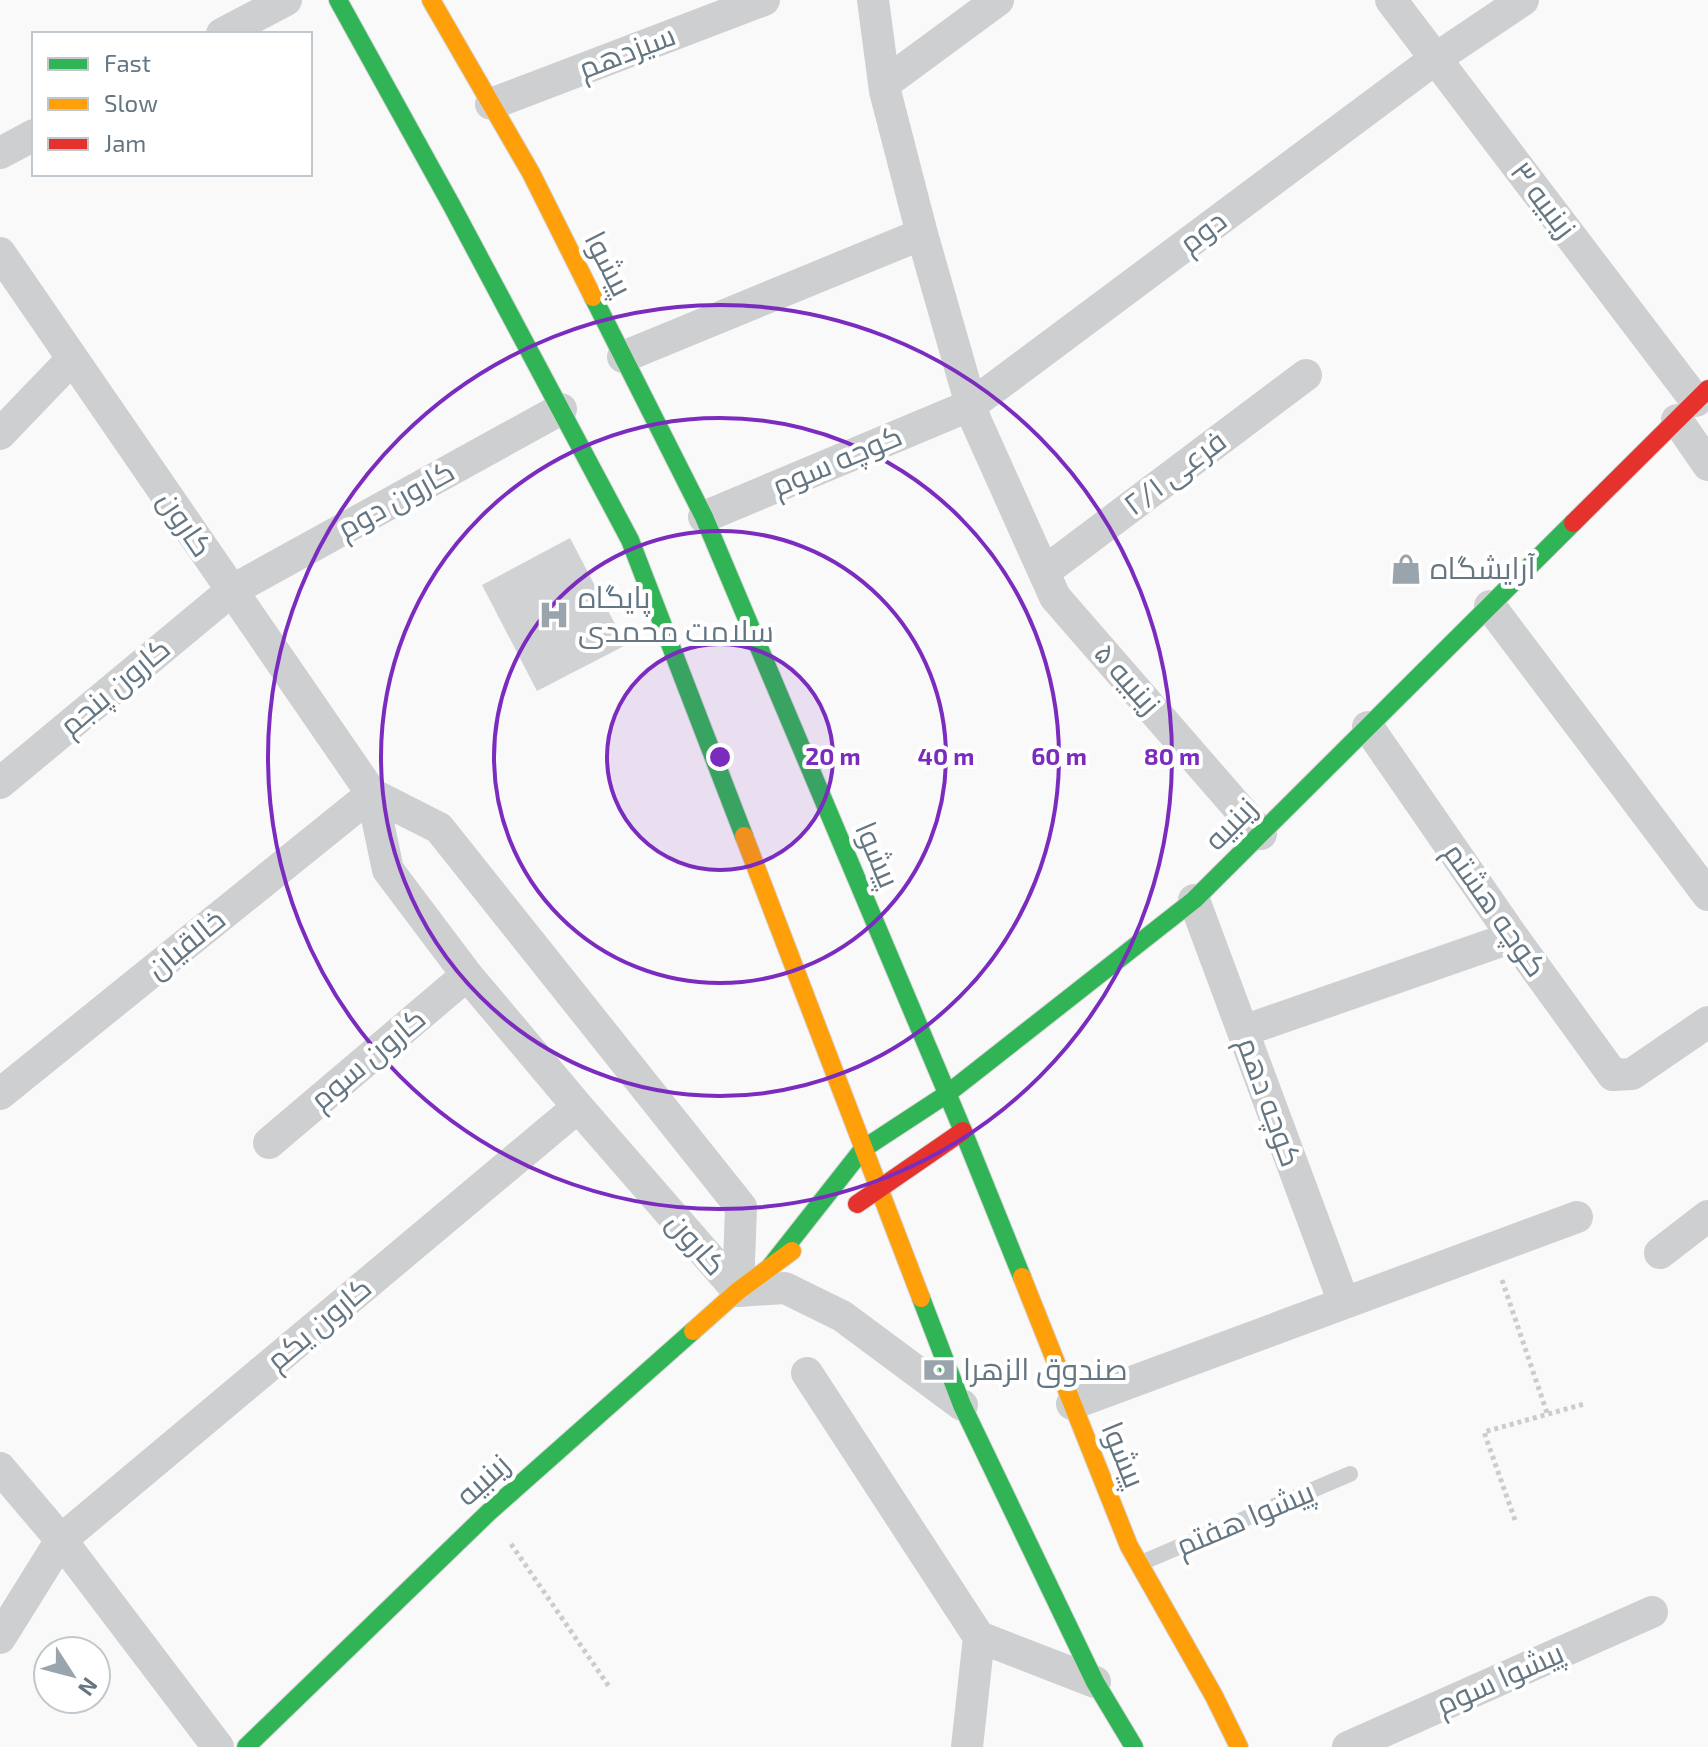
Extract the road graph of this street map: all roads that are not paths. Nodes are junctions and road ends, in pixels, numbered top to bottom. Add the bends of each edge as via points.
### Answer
1 (286, 0) edge
2 (338, 0) edge
3 (431, 0) edge
4 (764, 0) edge
5 (873, 0) edge
6 (998, 0) edge
7 (1391, 0) edge
8 (1523, 0) edge
9 (226, 32) edge
10 (1435, 59) junction
11 (884, 84) junction
12 (491, 104) junction
13 (32, 136) edge
14 (0, 153) edge
15 (922, 234) junction
16 (0, 253) edge
17 (623, 357) junction
18 (72, 359) junction
19 (1306, 375) dead end
20 (1694, 403) edge
21 (971, 405) junction
22 (561, 409) junction
23 (0, 434) edge
24 (1708, 465) edge
25 (704, 517) junction
26 (1049, 584) junction
27 (231, 591) junction
28 (1490, 606) junction
29 (1368, 727) junction
30 (0, 783) edge
31 (372, 794) junction
32 (1261, 834) junction
33 (1708, 895) edge
34 (1194, 900) junction
35 (1513, 937) junction
36 (467, 975) junction
37 (1708, 1022) edge
38 (1243, 1031) junction
39 (0, 1094) edge
40 (947, 1094) junction
41 (578, 1107) junction
42 (963, 1131) junction
43 (269, 1143) dead end
44 (863, 1149) junction
45 (878, 1189) junction
46 (842, 1215) dead end
47 (1708, 1216) edge
48 (1577, 1217) dead end
49 (818, 1232) dead end
50 (1660, 1253) dead end
51 (770, 1267) junction
52 (738, 1291) junction
53 (1344, 1303) junction
54 (807, 1373) dead end
55 (1072, 1404) junction
56 (962, 1405) junction
57 (0, 1468) edge
58 (1350, 1474) dead end
59 (61, 1540) junction
60 (1139, 1564) junction
61 (1652, 1612) dead end
62 (979, 1637) junction
63 (0, 1638) edge
64 (1095, 1682) junction
65 (218, 1747) edge
66 (246, 1747) edge
67 (967, 1747) edge
68 (1134, 1747) edge
69 (1239, 1747) edge
70 (1348, 1747) edge

1 - 9 street
2 - 22 street
3 - 12 street, پیشوا
4 - 12 street, سیزدهم
5 - 11 street, زینبیه ۵
6 - 11 street
7 - 10 street, زینبیه ۳
8 - 10 street, دوم
10 - 20 street, زینبیه ۳
10 - 21 street, دوم
11 - 15 street, زینبیه ۵
12 - 17 street, پیشوا
13 - 14 street
15 - 17 street
15 - 21 street, زینبیه ۵
16 - 18 street, کارون
17 - 25 street, پیشوا
18 - 23 street
18 - 27 street, کارون
19 - 26 street, فرعی ۲/۱
20 - 24 street, زینبیه ۳
20 - 28 street, زینبیه
21 - 25 street, کوچه سوم
21 - 26 street, زینبیه ۵
22 - 27 street, کارون دوم
22 - 44 street via 630,540
25 - 40 street, پیشوا
26 - 32 street, زینبیه ۵
27 - 30 street, کارون پنجم
27 - 31 street, کارون
28 - 29 street, زینبیه
28 - 33 street
29 - 32 street, زینبیه
29 - 35 street, کوچه هشتم
31 - 36 street, کارون via 388,870
31 - 39 street, خالقیان
31 - 52 street, کارون via 439,828 741,1207
32 - 34 street, زینبیه
34 - 38 street, کوچه دهم
34 - 40 street, زینبیه
35 - 37 street, کوچه هشتم via 1613,1075 1632,1074
35 - 38 street
36 - 41 street, کارون
36 - 43 street, کارون سوم
38 - 53 street, کوچه دهم
40 - 42 street, پیشوا
40 - 44 street, زینبیه
41 - 52 street, کارون
41 - 59 street, کارون یکم
42 - 45 street
42 - 55 street, پیشوا
44 - 45 street
44 - 51 street, زینبیه
45 - 46 street
45 - 56 street
47 - 50 street
48 - 53 street
49 - 51 street, زینبیه
51 - 52 street, زینبیه
52 - 56 street via 785,1288 842,1316
52 - 66 street, زینبیه via 489,1512
53 - 55 street
54 - 62 street
55 - 60 street, پیشوا
56 - 64 street
57 - 59 street
58 - 60 lane, پیشوا هفتم
59 - 63 street, کارون یکم
59 - 65 street
60 - 69 street, پیشوا
61 - 70 street, پیشوا سوم
62 - 64 street
62 - 67 street
64 - 68 street

